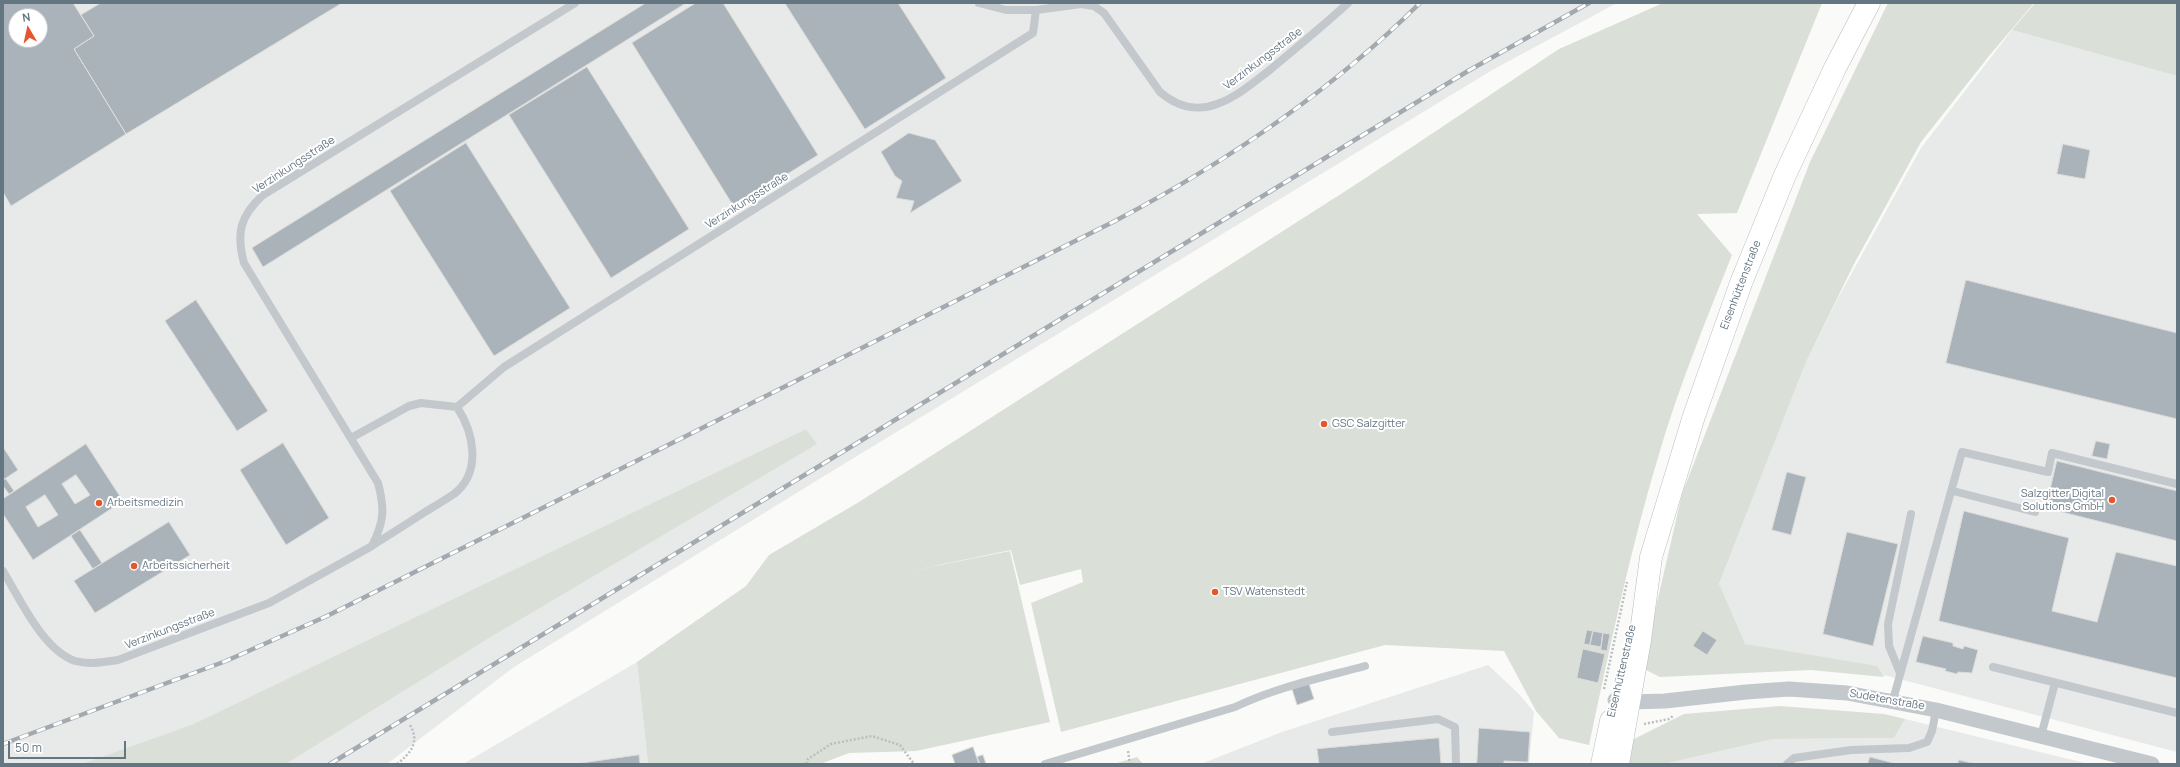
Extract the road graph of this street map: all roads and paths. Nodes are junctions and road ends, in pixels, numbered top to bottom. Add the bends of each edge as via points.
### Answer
1 (575, 3) edge
2 (979, 3) edge
3 (1348, 3) edge
4 (1869, 3) edge
5 (1036, 10) junction
6 (457, 407) junction
7 (352, 438) junction
8 (2177, 484) edge
9 (1953, 491) junction
10 (2035, 512) dead end
11 (1911, 514) dead end
12 (372, 546) junction
13 (3, 571) edge
14 (1365, 666) dead end
15 (1993, 667) dead end
16 (1900, 673) junction
17 (2055, 683) junction
18 (1893, 700) junction
19 (1622, 701) junction
20 (1936, 710) junction
21 (2177, 713) edge
22 (410, 724) dead end
23 (1332, 732) dead end
24 (2041, 736) junction
25 (397, 764) edge
26 (806, 764) edge
27 (914, 764) edge
28 (1045, 764) edge
29 (1456, 764) edge
30 (1602, 764) edge
31 (1618, 764) edge
32 (1787, 764) edge
33 (2152, 764) edge

1 - 7 lane, Verzinkungsstraße via 263,196 252,206 245,218 239,232 244,263
2 - 5 lane, Verzinkungsstraße via 1006,10
3 - 5 lane, Verzinkungsstraße via 1316,32 1234,96 1216,105 1202,108 1172,102 1160,92 1104,13 1094,6 1081,4
4 - 19 street, Eisenhüttenstraße via 1803,135 1741,283 1694,416 1657,535 1646,579 1640,640
5 - 6 lane, Verzinkungsstraße via 1033,33 504,367
6 - 7 lane via 421,403 409,406
6 - 12 lane, Verzinkungsstraße via 467,422 471,439 473,458 468,478 455,493
7 - 12 lane, Verzinkungsstraße via 378,483 382,500 381,529
8 - 9 lane via 2052,453 2048,472 1962,452 1952,486
9 - 10 lane
9 - 16 lane
11 - 16 lane via 1888,624 1889,646
12 - 13 lane, Verzinkungsstraße via 269,603 118,660 95,664 76,661 58,652 42,635
14 - 28 lane via 1286,686 1229,709
15 - 17 lane
16 - 18 lane
17 - 21 lane
17 - 24 lane
18 - 19 street, Sudetenstraße via 1847,693 1789,689 1665,701
18 - 20 street, Sudetenstraße
19 - 30 street, Eisenhüttenstraße
19 - 31 street, Eisenhüttenstraße
20 - 24 street, Sudetenstraße
20 - 32 lane via 1927,742 1909,748 1851,750 1794,758
22 - 25 path via 415,736 414,746
23 - 29 lane via 1438,719 1455,727
24 - 33 street, Sudetenstraße
26 - 27 path via 808,759 831,744 872,736 900,746

